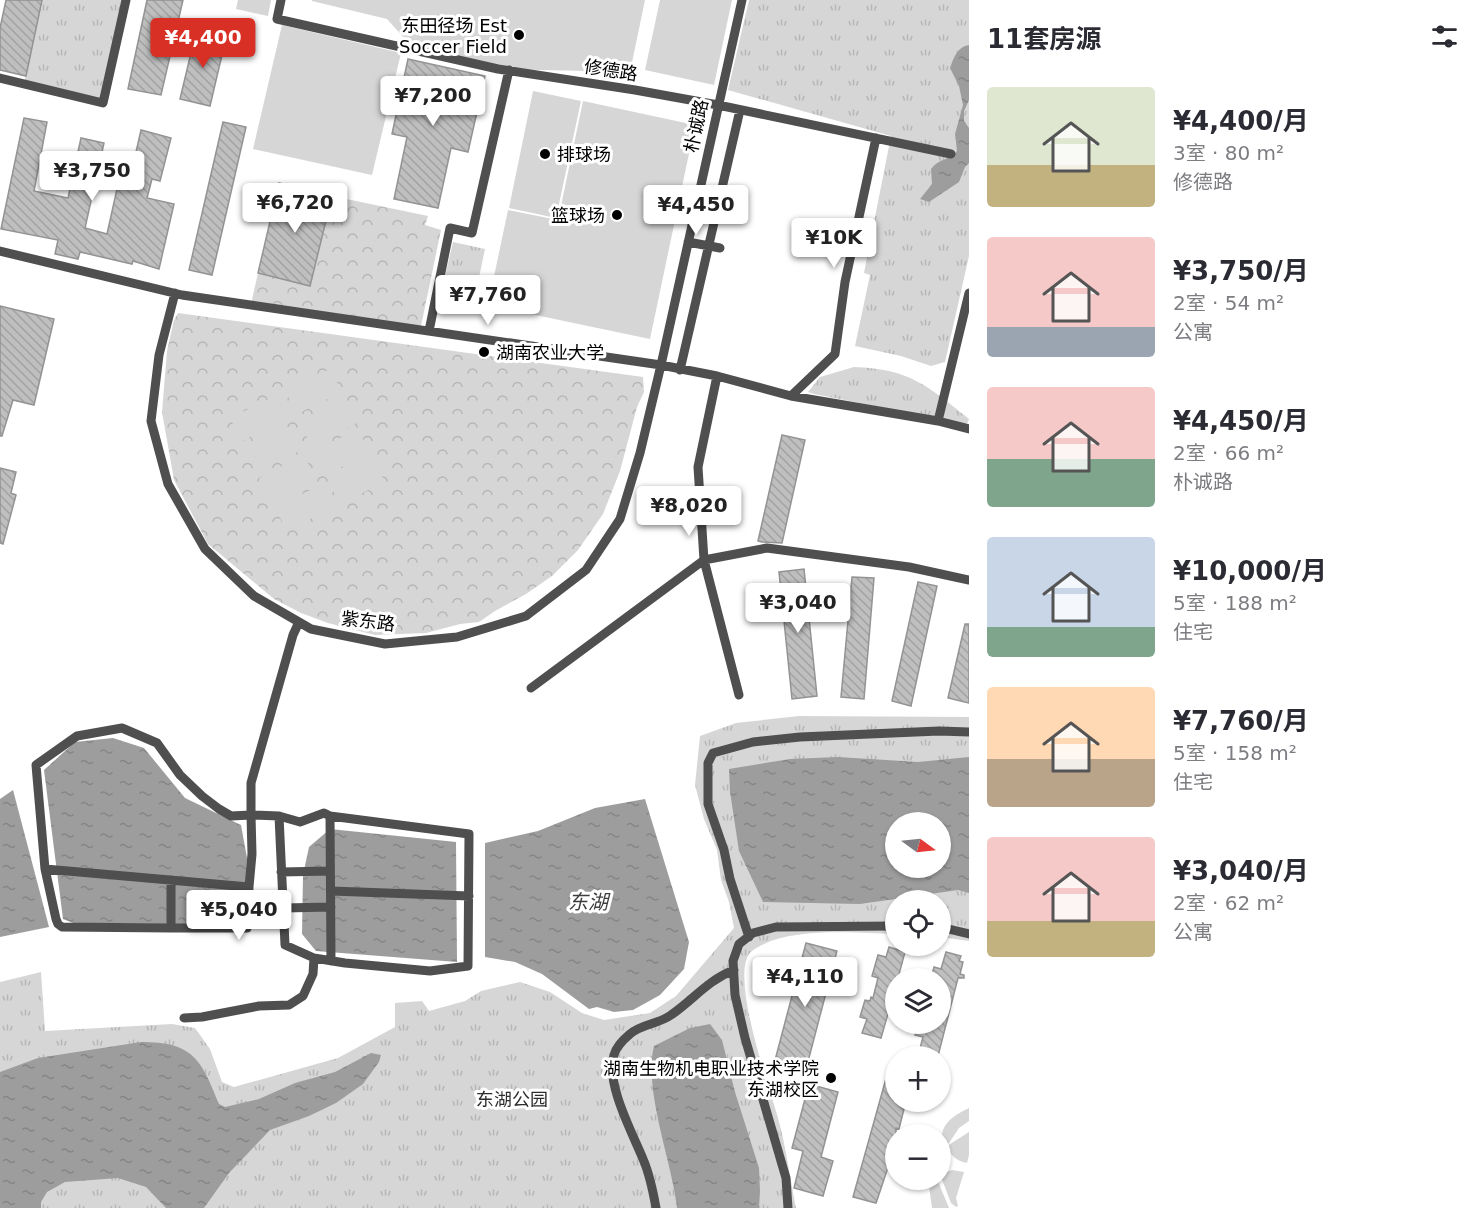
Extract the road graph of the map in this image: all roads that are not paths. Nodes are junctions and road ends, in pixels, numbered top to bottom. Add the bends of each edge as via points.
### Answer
1 (126, 0) edge
2 (281, 0) edge
3 (742, 0) edge
4 (509, 70) junction
5 (0, 78) edge
6 (718, 105) junction
7 (740, 110) junction
8 (876, 138) junction
9 (951, 154) dead end
10 (688, 242) junction
11 (708, 246) junction
12 (720, 248) dead end
13 (0, 251) edge
14 (969, 292) edge
15 (176, 293) junction
16 (429, 331) junction
17 (661, 365) junction
18 (680, 370) junction
19 (717, 376) junction
20 (791, 396) junction
21 (938, 422) junction
22 (969, 429) edge
23 (704, 560) junction
24 (969, 580) edge
25 (299, 622) junction
26 (531, 688) dead end
27 (739, 695) dead end
28 (969, 732) edge
29 (251, 815) junction
30 (279, 816) junction
31 (330, 819) junction
32 (48, 869) junction
33 (330, 871) junction
34 (281, 872) junction
35 (171, 880) junction
36 (248, 887) junction
37 (330, 891) junction
38 (465, 896) junction
39 (331, 907) junction
40 (283, 908) junction
41 (885, 926) edge
42 (171, 928) junction
43 (951, 930) edge
44 (969, 934) edge
45 (749, 936) junction
46 (314, 958) junction
47 (332, 958) junction
48 (734, 970) junction
49 (184, 1018) dead end
50 (656, 1208) edge
51 (788, 1208) edge

1 - 5 street via 103,103
2 - 4 street, 修德路 via 277,19
3 - 6 street, 朴诚路
4 - 6 street, 修德路
4 - 16 street via 472,233 450,228
6 - 7 street, 修德路
6 - 10 street, 朴诚路
7 - 8 street, 修德路
7 - 11 street
8 - 9 street, 修德路
8 - 20 street via 845,282 835,354
10 - 11 street
10 - 17 street, 朴诚路
11 - 12 street
11 - 18 street
13 - 15 street
14 - 21 street
15 - 16 street
15 - 25 street, 紫东路 via 159,355 150,421 168,484 205,549 254,596
16 - 17 street
17 - 18 street
17 - 25 street, 紫东路 via 620,519 586,570 526,616 457,637 385,644 311,629
18 - 19 street
19 - 20 street
19 - 23 street via 698,467
20 - 21 street
21 - 22 street
23 - 24 street via 767,548 909,567
23 - 26 street
23 - 27 street
25 - 29 street via 251,783
28 - 45 street via 800,736 753,742 713,753 708,763 708,804
29 - 30 street
29 - 32 street via 231,816 201,796 157,743 122,728 77,736 36,765
29 - 36 street
30 - 31 street via 300,822 324,813
30 - 34 street
31 - 33 street
31 - 38 street via 469,834
32 - 35 street
32 - 42 street via 56,919 62,927
33 - 34 street
33 - 37 street
34 - 40 street
35 - 36 street
35 - 42 street
36 - 42 street via 247,927
37 - 38 street
37 - 39 street
38 - 47 street via 468,966 429,971
39 - 40 street
39 - 47 street
40 - 46 street via 285,945
41 - 45 street via 776,927
43 - 44 street
45 - 48 street via 739,944
46 - 47 street
46 - 49 street via 303,996 289,1005
48 - 50 street via 719,976 670,1016 632,1032 614,1054 616,1091 649,1176
48 - 51 street via 735,995 745,1038 786,1178

